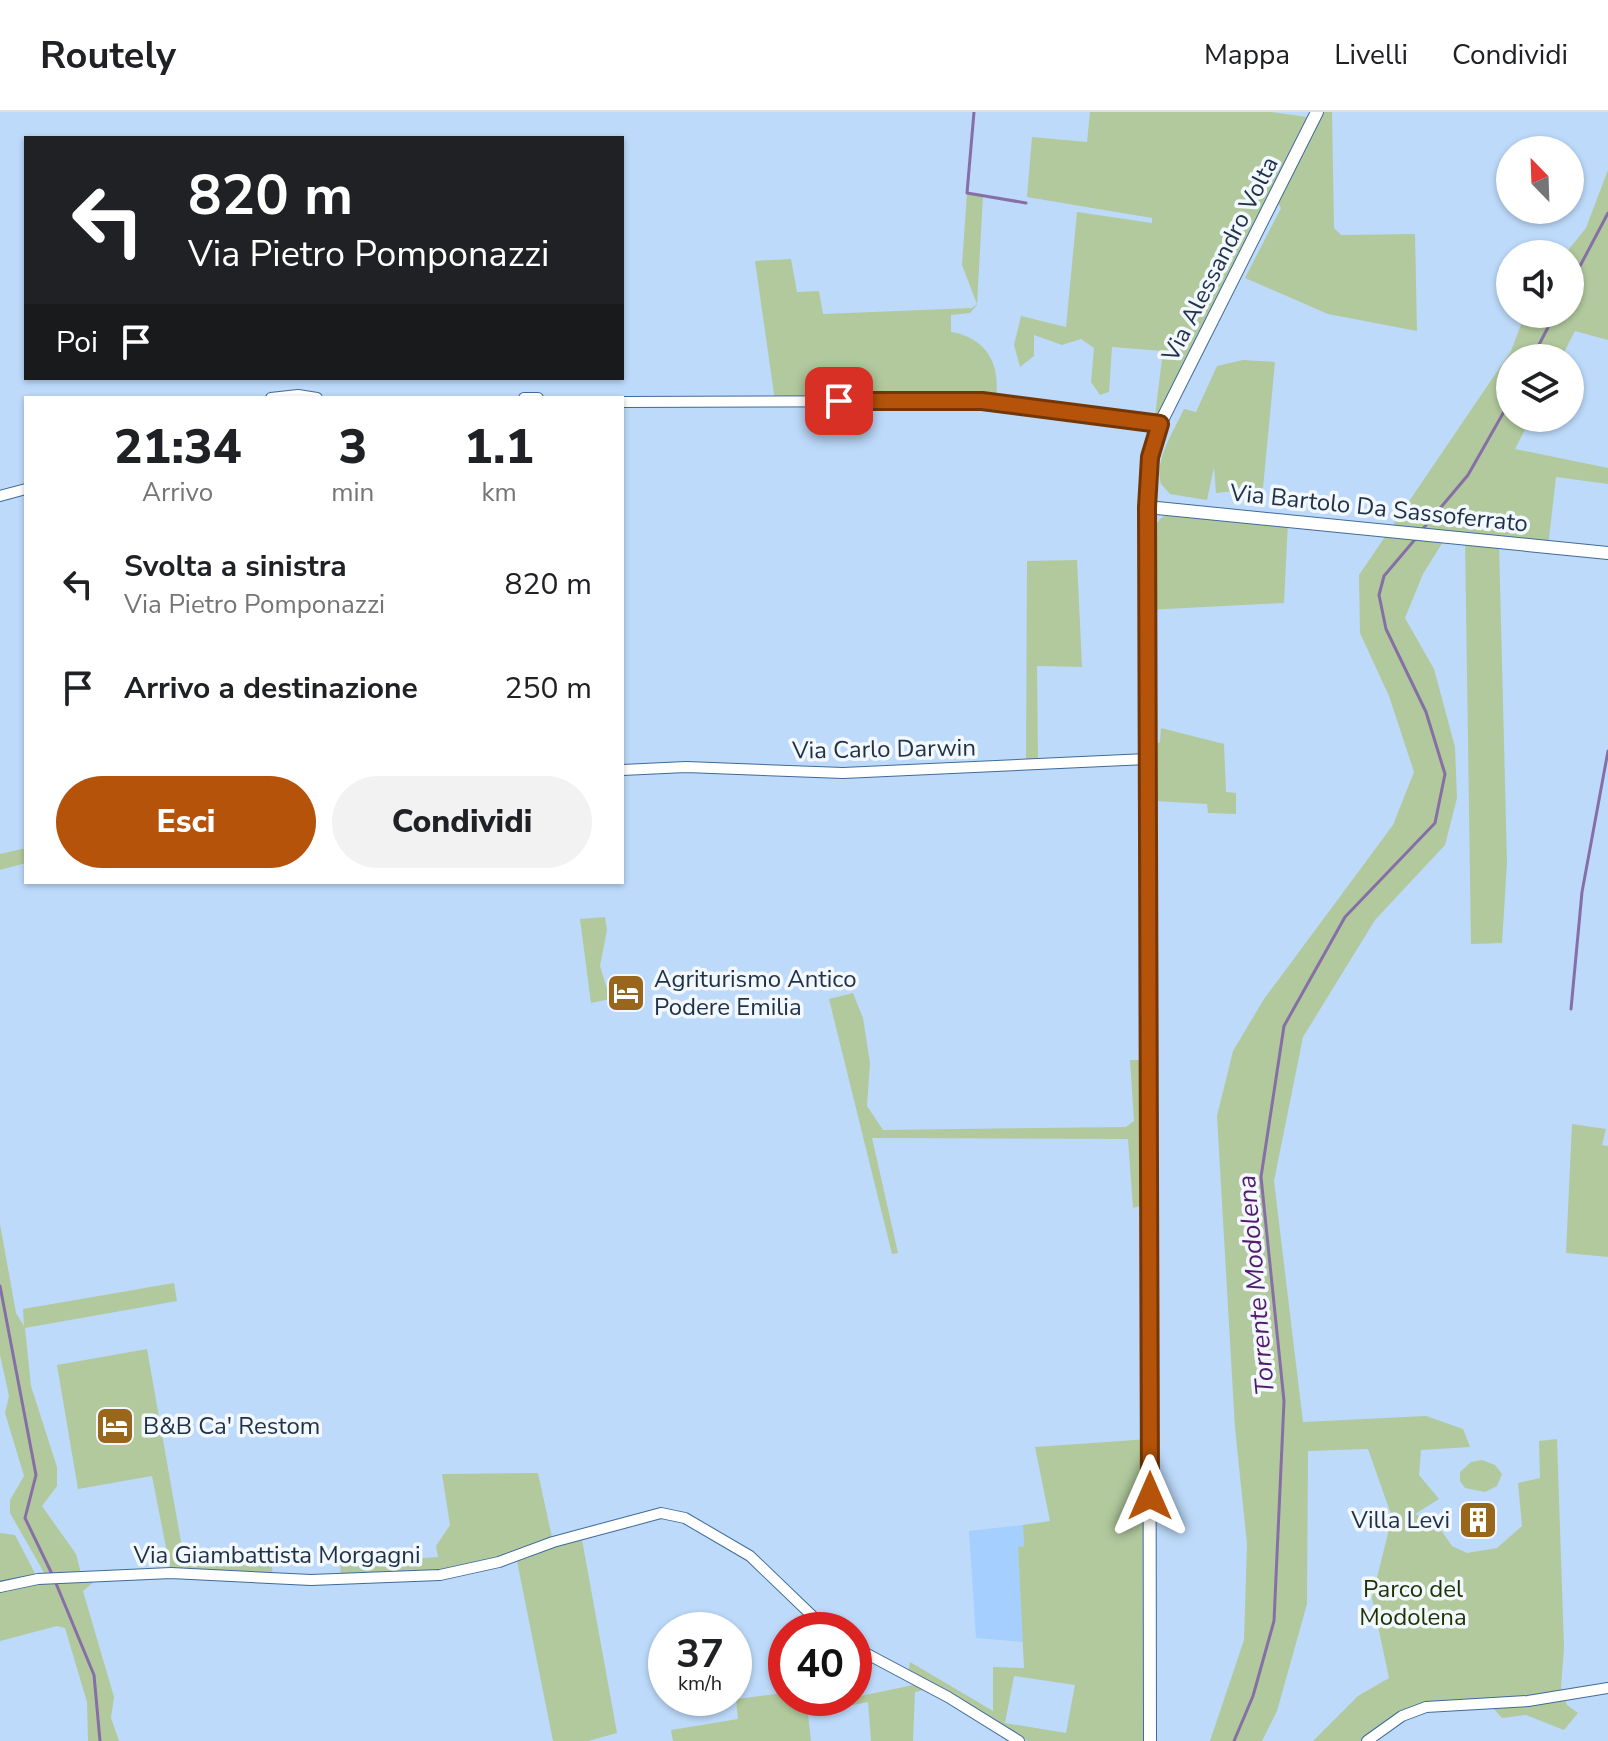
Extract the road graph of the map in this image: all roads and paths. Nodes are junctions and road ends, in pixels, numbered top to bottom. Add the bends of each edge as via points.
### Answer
1 (1317, 112) edge
2 (624, 402) edge
3 (1160, 424) junction
4 (24, 490) edge
5 (0, 496) edge
6 (1147, 507) junction
7 (1608, 553) edge
8 (1147, 759) junction
9 (624, 770) edge
10 (0, 1587) edge
11 (808, 1612) edge
12 (872, 1656) edge
13 (1608, 1688) edge
14 (1019, 1741) edge
15 (1150, 1741) edge
16 (1367, 1741) edge

1 - 3 street, Via Alessandro Volta
2 - 3 street via 982,401
3 - 6 street, Via Alessandro Volta via 1150,457
4 - 5 street
6 - 7 street, Via Bartolo Da Sassoferrato
6 - 8 street, Via Alessandro Volta
8 - 9 street, Via Carlo Darwin via 843,773
8 - 15 street, Via Alessandro Volta
10 - 11 street, Via Giambattista Morgagni via 38,1579 179,1572 311,1580 440,1575 661,1513 685,1518 750,1556
12 - 14 street
13 - 16 street via 1528,1701 1426,1707 1402,1716

